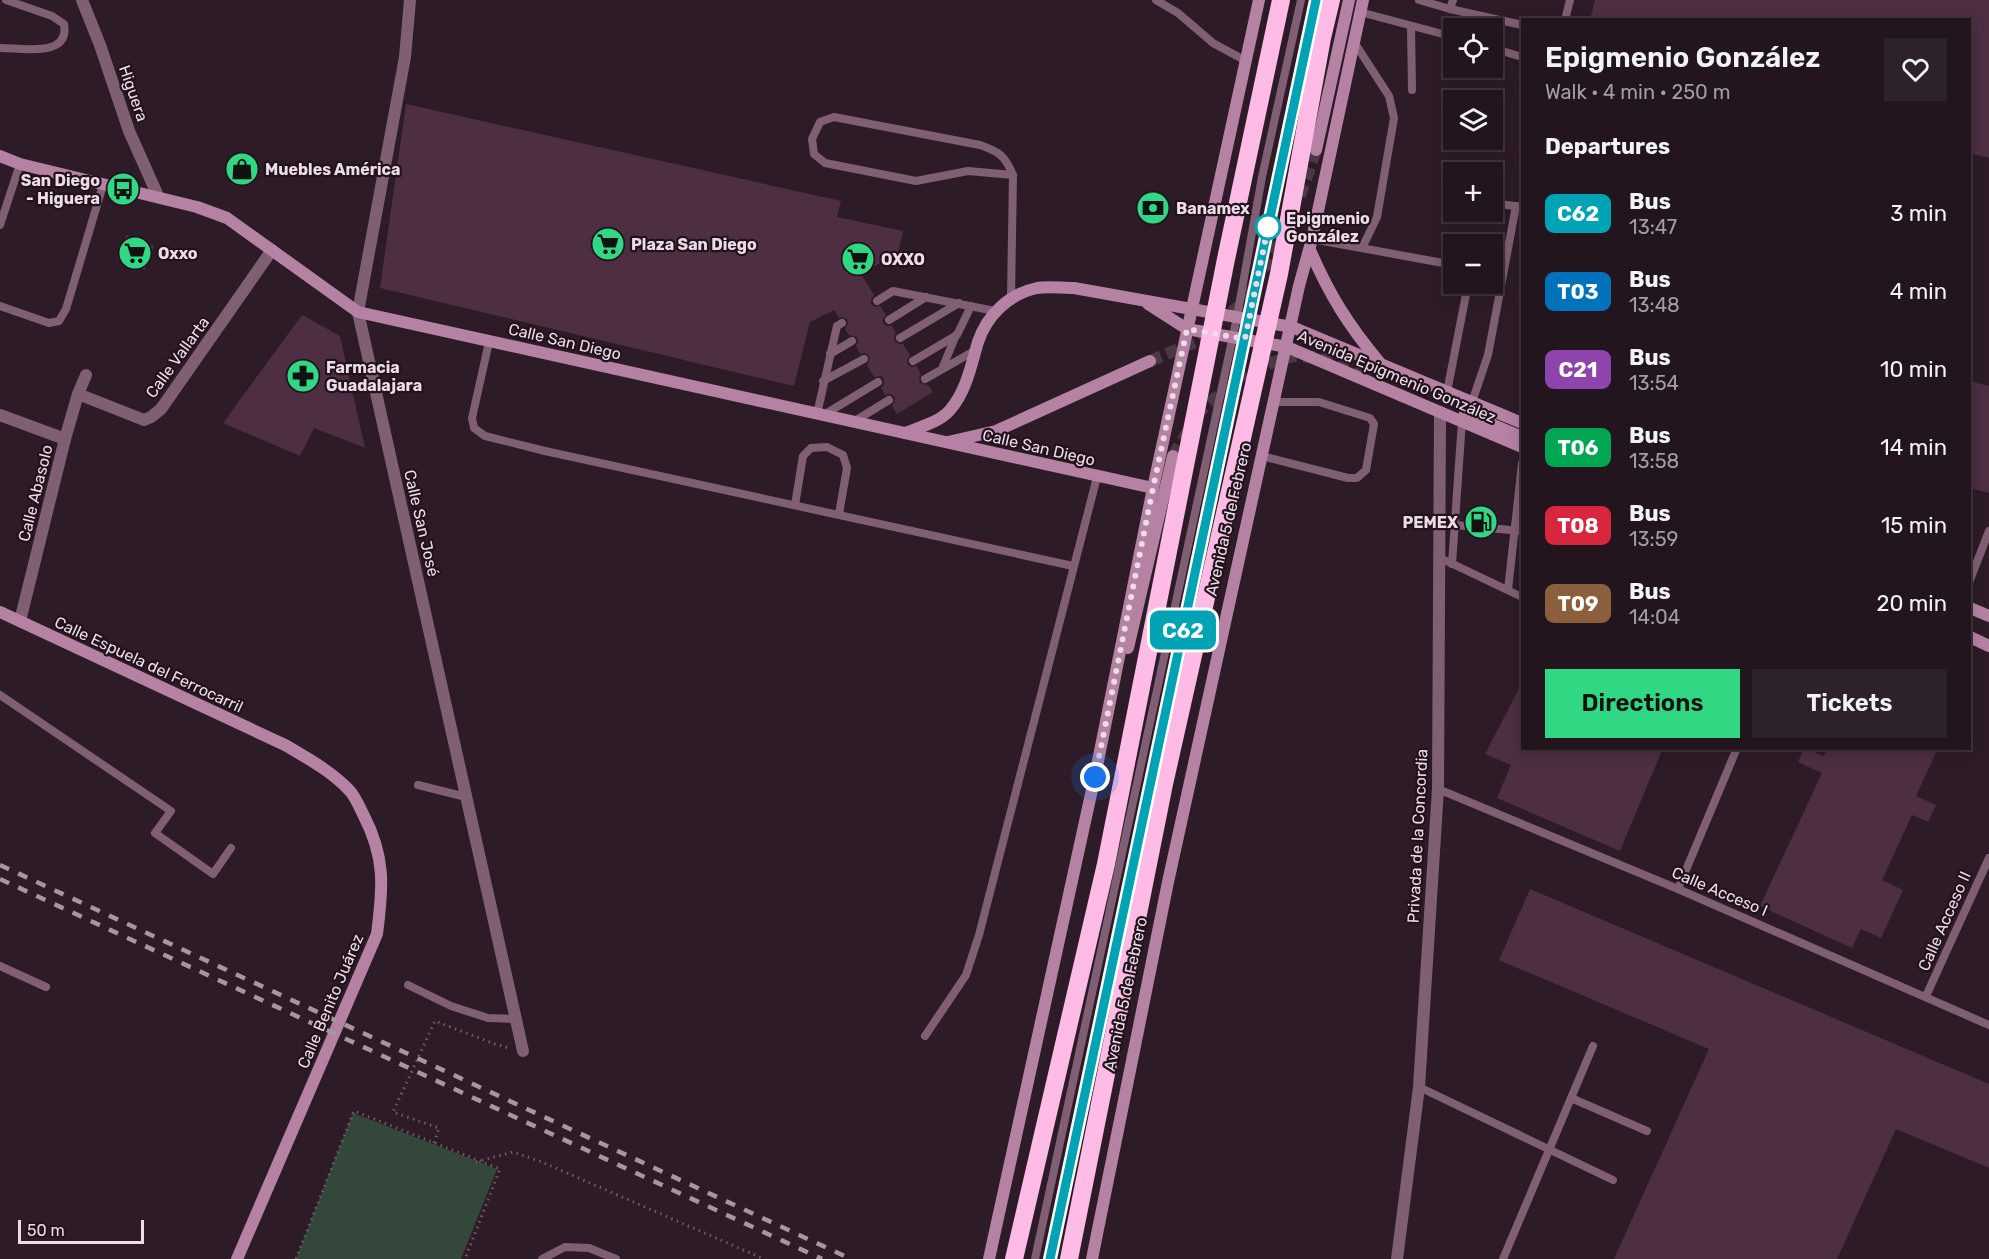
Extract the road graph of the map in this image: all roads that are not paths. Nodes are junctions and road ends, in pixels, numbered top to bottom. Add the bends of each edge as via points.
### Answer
1 (6, 0) edge
2 (82, 0) edge
3 (410, 0) edge
4 (1156, 0) edge
5 (1259, 0) edge
6 (1281, 0) edge
7 (1301, 0) edge
8 (1316, 0) edge
9 (1331, 0) edge
10 (1349, 0) edge
11 (1419, 0) edge
12 (1570, 0) edge
13 (1452, 4) edge
14 (1361, 6) edge
15 (1566, 18) edge
16 (1521, 25) edge
17 (1411, 26) junction
18 (1443, 34) edge
19 (1354, 42) junction
20 (0, 48) edge
21 (1503, 51) edge
22 (1521, 57) edge
23 (1246, 61) junction
24 (1412, 90) dead end
25 (1317, 150) tunnel mouth
26 (0, 156) edge
27 (20, 164) junction
28 (1013, 175) junction
29 (103, 185) junction
30 (158, 196) junction
31 (1503, 205) edge
32 (1519, 207) edge
33 (0, 225) edge
34 (1311, 244) junction
35 (1362, 248) junction
36 (272, 250) junction
37 (1443, 263) edge
38 (1466, 294) edge
39 (927, 297) junction
40 (1011, 297) junction
41 (1141, 300) junction
42 (877, 301) dead end
43 (959, 303) junction
44 (0, 306) edge
45 (971, 306) junction
46 (1191, 309) junction
47 (995, 311) junction
48 (358, 312) junction
49 (1243, 318) junction
50 (889, 320) dead end
51 (842, 323) dead end
52 (1292, 327) junction
53 (1187, 329) junction
54 (957, 335) junction
55 (900, 338) dead end
56 (1239, 338) junction
57 (1324, 340) junction
58 (852, 341) dead end
59 (489, 342) junction
60 (1287, 347) junction
61 (976, 350) junction
62 (830, 354) junction
63 (864, 359) dead end
64 (1314, 359) junction
65 (914, 361) dead end
66 (1150, 361) tunnel mouth
67 (1380, 364) junction
68 (942, 369) junction
69 (1370, 374) tunnel mouth
70 (86, 375) dead end
71 (925, 379) dead end
72 (823, 381) junction
73 (878, 382) dead end
74 (1447, 392) junction
75 (78, 394) junction
76 (889, 400) dead end
77 (1274, 402) junction
78 (1472, 402) junction
79 (1440, 412) junction
80 (0, 415) edge
81 (820, 415) junction
82 (1462, 421) junction
83 (852, 422) junction
84 (1521, 423) edge
85 (904, 434) junction
86 (1521, 437) edge
87 (65, 439) junction
88 (944, 443) junction
89 (1521, 447) edge
90 (1173, 456) tunnel mouth
91 (1263, 456) junction
92 (1097, 477) junction
93 (1521, 485) edge
94 (1153, 488) junction
95 (795, 505) junction
96 (839, 514) junction
97 (1455, 525) junction
98 (1519, 530) edge
99 (1989, 531) edge
100 (1438, 557) junction
101 (1452, 564) junction
102 (1073, 566) junction
103 (1971, 577) edge
104 (1508, 590) junction
105 (1521, 596) edge
106 (1971, 608) edge
107 (0, 612) edge
108 (1989, 616) edge
109 (20, 621) junction
110 (1971, 638) edge
111 (1989, 646) edge
112 (0, 695) edge
113 (285, 745) joint
114 (1736, 750) edge
115 (1095, 777) junction
116 (418, 785) dead end
117 (1438, 789) junction
118 (466, 797) junction
119 (231, 848) dead end
120 (1989, 858) edge
121 (1678, 889) junction
122 (0, 966) edge
123 (408, 985) dead end
124 (46, 987) dead end
125 (1926, 996) junction
126 (516, 1019) junction
127 (1989, 1025) edge
128 (925, 1036) dead end
129 (1593, 1046) dead end
130 (523, 1051) dead end
131 (1419, 1087) junction
132 (1571, 1098) junction
133 (1647, 1131) dead end
134 (1549, 1150) junction
135 (1613, 1180) dead end
136 (990, 1256) edge
137 (237, 1259) edge
138 (542, 1259) edge
139 (616, 1259) edge
140 (1014, 1259) edge
141 (1035, 1259) edge
142 (1050, 1259) edge
143 (1070, 1259) edge
144 (1092, 1259) edge
145 (1397, 1259) edge
146 (1503, 1259) edge

1 - 20 lane via 52,16 64,24 66,34 62,43 52,48
2 - 30 street, Higuera via 129,131
3 - 48 street, Calle San José via 405,57
4 - 23 lane via 1213,43
5 - 23 main road
6 - 140 highway via 1106,864
7 - 49 lane via 1262,177
8 - 49 lane
9 - 143 highway, Avenida 5 de Febrero via 1279,274 1164,784
10 - 25 main road
11 - 13 lane
12 - 15 lane
13 - 16 lane
14 - 17 lane
14 - 19 main road, Avenida 5 de Febrero
17 - 18 lane
17 - 24 lane
19 - 34 main road, Avenida 5 de Febrero
19 - 35 lane via 1389,96 1394,118 1377,217
21 - 22 lane
23 - 46 main road
26 - 27 main road, Calle San Diego
27 - 29 main road, Calle San Diego
27 - 33 lane
28 - 28 lane via 1006,159 980,145 834,117 820,122 812,139 814,154 825,163 916,181 968,171
28 - 40 lane
29 - 30 main road, Calle San Diego
29 - 44 lane via 66,309 58,321 49,323
30 - 36 main road, Calle San Diego via 227,218
31 - 32 lane
32 - 78 lane via 1488,355
34 - 35 lane
34 - 52 main road, Avenida 5 de Febrero
34 - 67 main road via 1335,302
35 - 37 lane
36 - 48 main road, Calle San Diego
36 - 75 street, Calle Vallarta via 152,417 144,420
38 - 74 lane
39 - 42 lane via 893,291
39 - 43 lane
39 - 50 lane
40 - 41 main road, Avenida Epigmenio González via 1038,288 1074,288
40 - 47 main road
41 - 46 main road, Avenida Epigmenio González
41 - 53 main road
43 - 45 lane
43 - 55 lane
45 - 47 lane
45 - 54 lane
46 - 49 main road, Avenida Epigmenio González
46 - 53 main road
47 - 61 main road
48 - 59 main road, Calle San Diego
48 - 118 street, Calle San José
49 - 52 main road, Avenida Epigmenio González
49 - 56 lane
51 - 62 lane via 837,326
52 - 57 main road, Avenida Epigmenio González
52 - 60 main road, Avenida 5 de Febrero
53 - 56 main road, Avenida Epigmenio González
53 - 94 main road
54 - 65 lane
54 - 68 lane
56 - 60 main road, Avenida Epigmenio González
56 - 141 lane
56 - 142 lane
57 - 64 main road via 1309,346
57 - 67 main road, Avenida Epigmenio González
58 - 62 lane
59 - 81 main road, Calle San Diego
59 - 95 lane via 472,418 474,428 485,436
60 - 64 main road, Avenida Epigmenio González
60 - 77 main road, Avenida 5 de Febrero
61 - 68 lane
61 - 85 main road via 972,369 949,412
62 - 72 lane
63 - 72 lane
64 - 79 main road, Avenida Epigmenio González
66 - 88 main road via 996,431
67 - 74 main road, Avenida Epigmenio González
68 - 71 lane
69 - 86 main road
70 - 75 street, Calle Abasolo
72 - 81 lane
73 - 81 lane
74 - 78 main road, Avenida Epigmenio González
75 - 87 street, Calle Abasolo
76 - 83 lane
77 - 91 main road, Avenida 5 de Febrero
77 - 91 lane via 1319,402 1370,418 1374,424 1366,470 1358,478 1348,478
78 - 84 main road, Avenida Epigmenio González
79 - 82 main road, Avenida Epigmenio González
79 - 100 street, Privada de la Concordia
80 - 87 street
81 - 83 main road, Calle San Diego
82 - 89 main road, Avenida Epigmenio González
82 - 97 lane
83 - 85 main road, Calle San Diego
85 - 88 main road, Calle San Diego
87 - 109 street, Calle Abasolo
88 - 92 main road, Calle San Diego
90 - 115 main road
91 - 144 main road, Avenida 5 de Febrero via 1168,882
92 - 94 main road, Calle San Diego
92 - 102 lane
93 - 98 lane
94 - 115 main road
95 - 96 lane
95 - 96 lane via 803,456 811,448 826,447 843,455 847,468
96 - 102 lane
97 - 98 lane
97 - 101 lane
98 - 104 lane
99 - 103 lane
100 - 101 lane
100 - 117 street, Privada de la Concordia
101 - 104 lane
102 - 128 lane via 980,935 966,975
104 - 105 lane
106 - 108 main road
107 - 109 main road, Calle Espuela del Ferrocarril
109 - 113 main road, Calle Espuela del Ferrocarril
110 - 111 main road
112 - 119 lane via 171,811 155,832 213,874
113 - 137 main road, Calle Benito Juárez via 351,791 382,862 382,898 377,934
114 - 121 lane
115 - 136 main road
116 - 118 lane
117 - 121 lane, Calle Acceso I
117 - 131 street, Privada de la Concordia
118 - 126 street, Calle San José
120 - 125 lane, Calle Acceso II
121 - 125 lane, Calle Acceso I
122 - 124 lane
123 - 126 lane via 451,1006 488,1018
125 - 127 lane, Calle Acceso I
126 - 130 street, Calle San José
129 - 132 lane
131 - 134 lane
131 - 145 street, Privada de la Concordia
132 - 133 lane
132 - 134 lane
134 - 135 lane
134 - 146 lane
138 - 139 lane via 565,1247 589,1248

